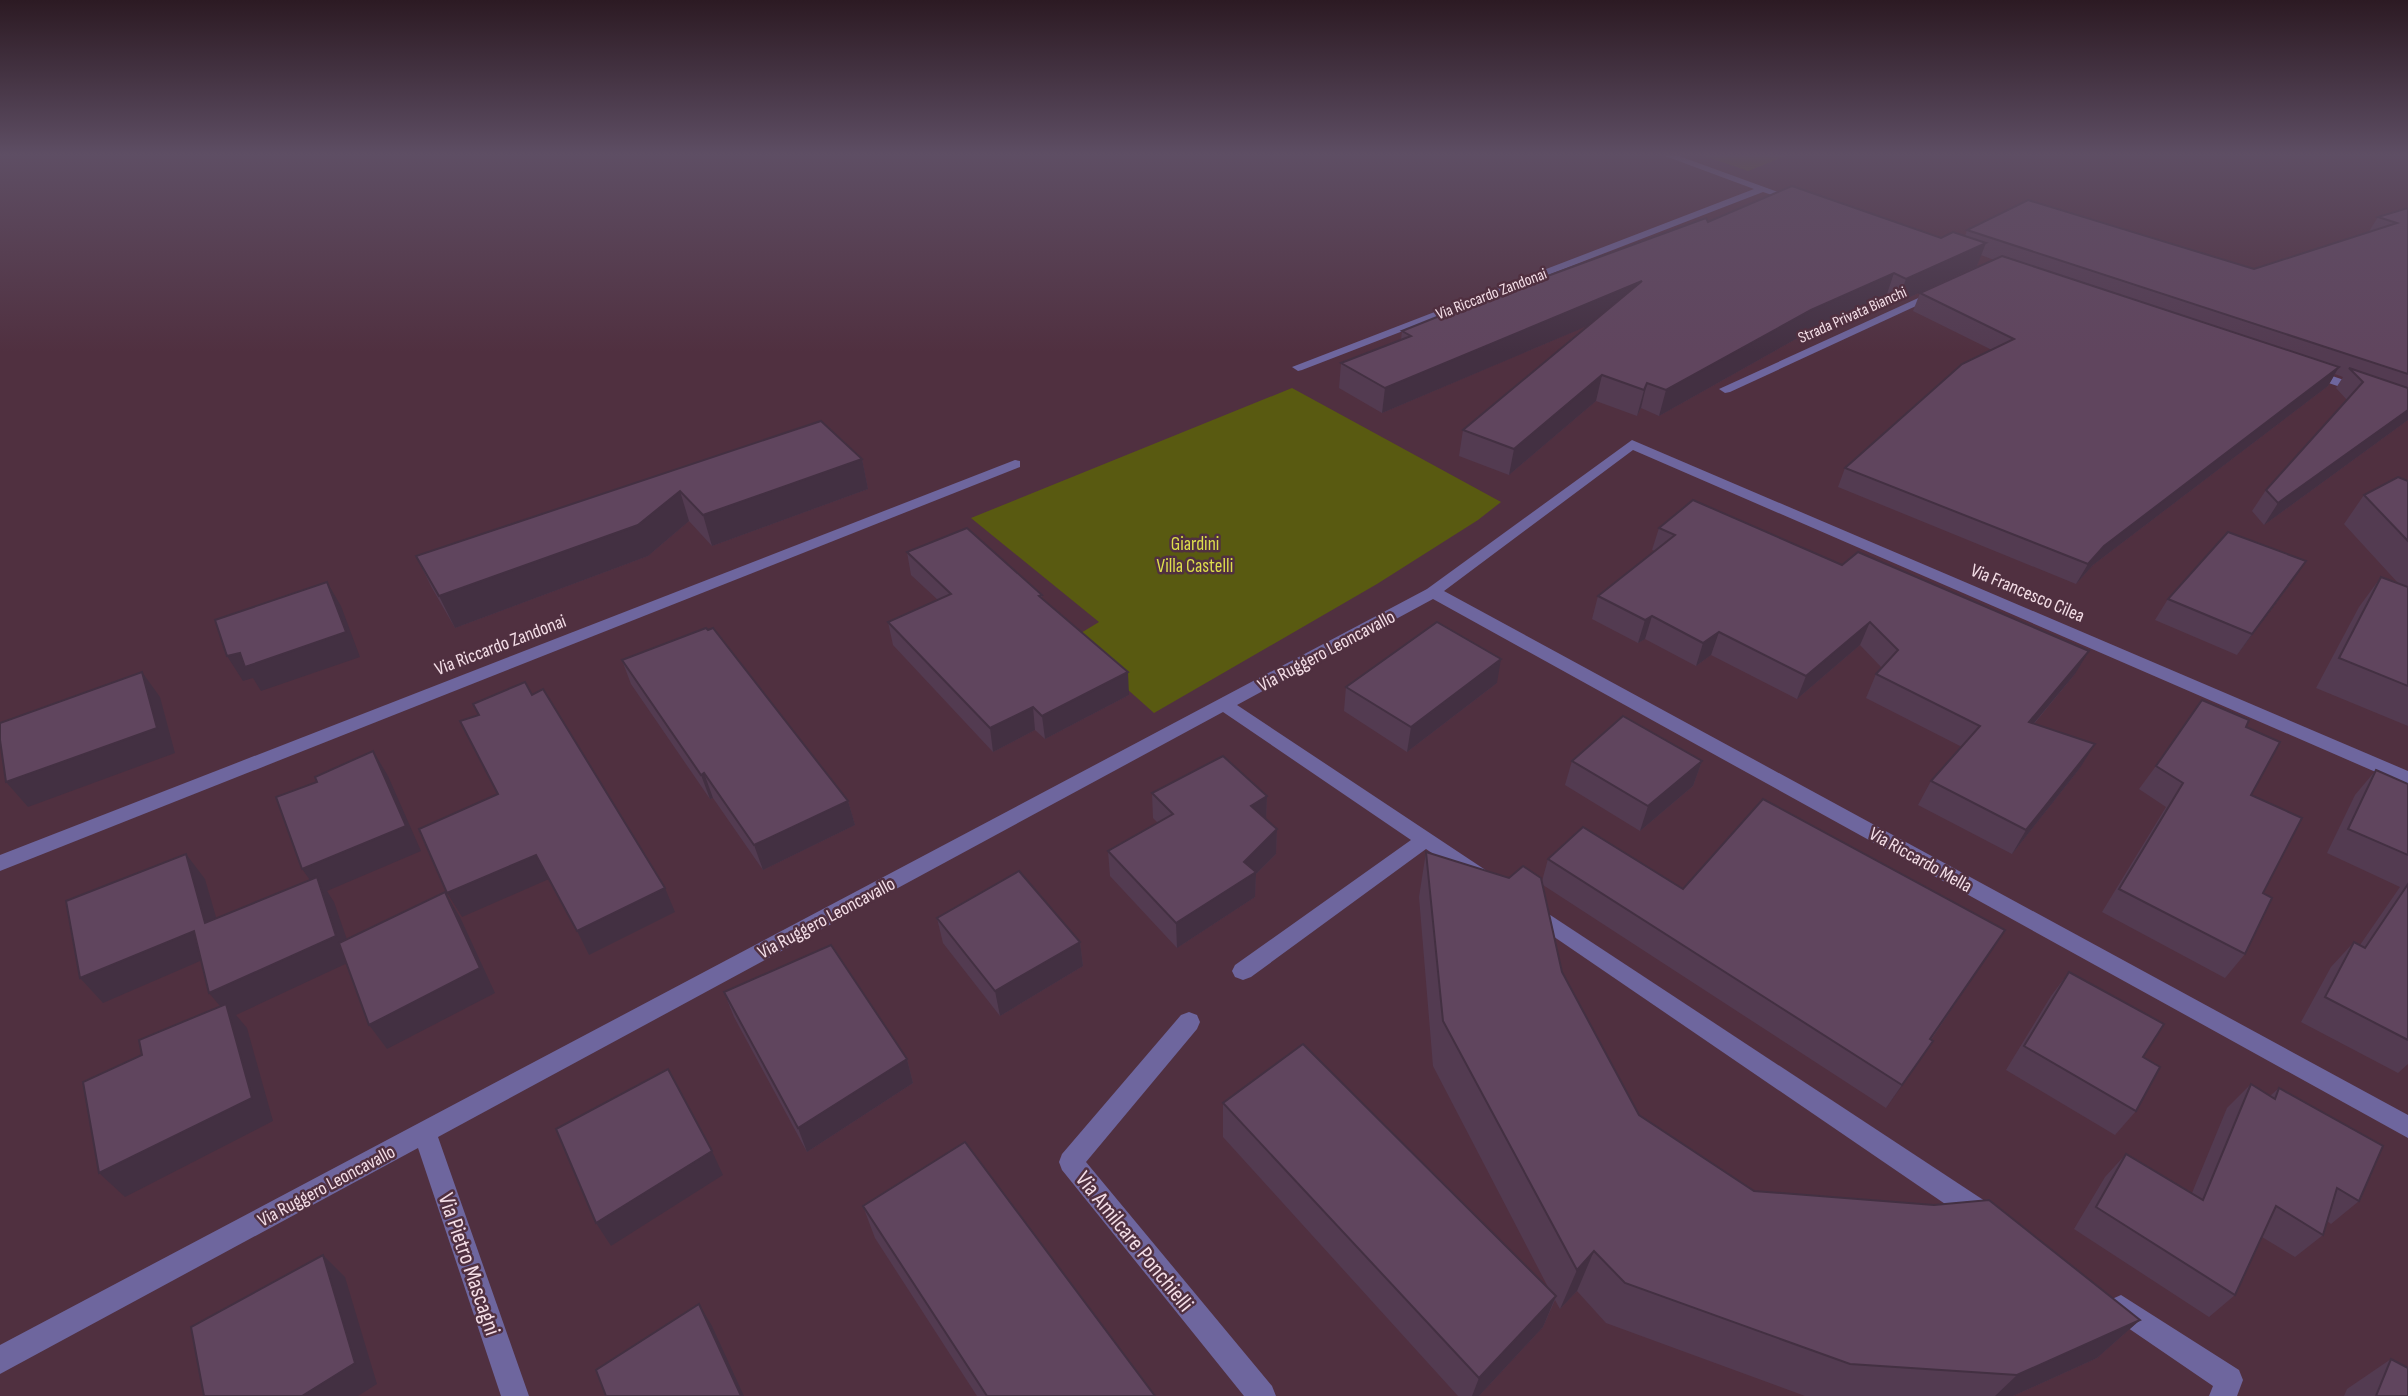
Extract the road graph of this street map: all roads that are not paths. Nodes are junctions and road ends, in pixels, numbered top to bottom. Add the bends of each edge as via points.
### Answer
1 (1679, 221) edge
2 (1954, 285) edge
3 (2292, 366) edge
4 (1298, 367) dead end
5 (1725, 388) edge
6 (2408, 406) edge
7 (1632, 444) joint
8 (1014, 464) dead end
9 (1433, 592) junction
10 (1224, 704) junction
11 (2408, 779) edge
12 (1426, 839) junction
13 (0, 863) edge
14 (1494, 886) edge
15 (1517, 901) edge
16 (1243, 971) dead end
17 (1189, 1022) dead end
18 (2408, 1127) edge
19 (425, 1133) junction
20 (1999, 1226) edge
21 (2102, 1295) edge
22 (0, 1360) edge
23 (515, 1396) edge
24 (1262, 1396) edge
25 (2223, 1396) edge

1 - 4 street, Via Riccardo Zandonai
2 - 5 street, Strada Privata Bianchi
3 - 6 street
7 - 9 street, Via Ruggero Leoncavallo
7 - 11 street, Via Francesco Cilea
8 - 13 street, Via Riccardo Zandonai
9 - 10 street, Via Ruggero Leoncavallo
9 - 18 street, Via Riccardo Mella
10 - 12 street
10 - 19 street, Via Ruggero Leoncavallo
12 - 14 street
12 - 16 street
15 - 20 street
17 - 24 street, Via Amilcare Ponchielli via 1071,1162
19 - 22 street, Via Ruggero Leoncavallo
19 - 23 street, Via Pietro Mascagni
21 - 25 street via 2228,1380

